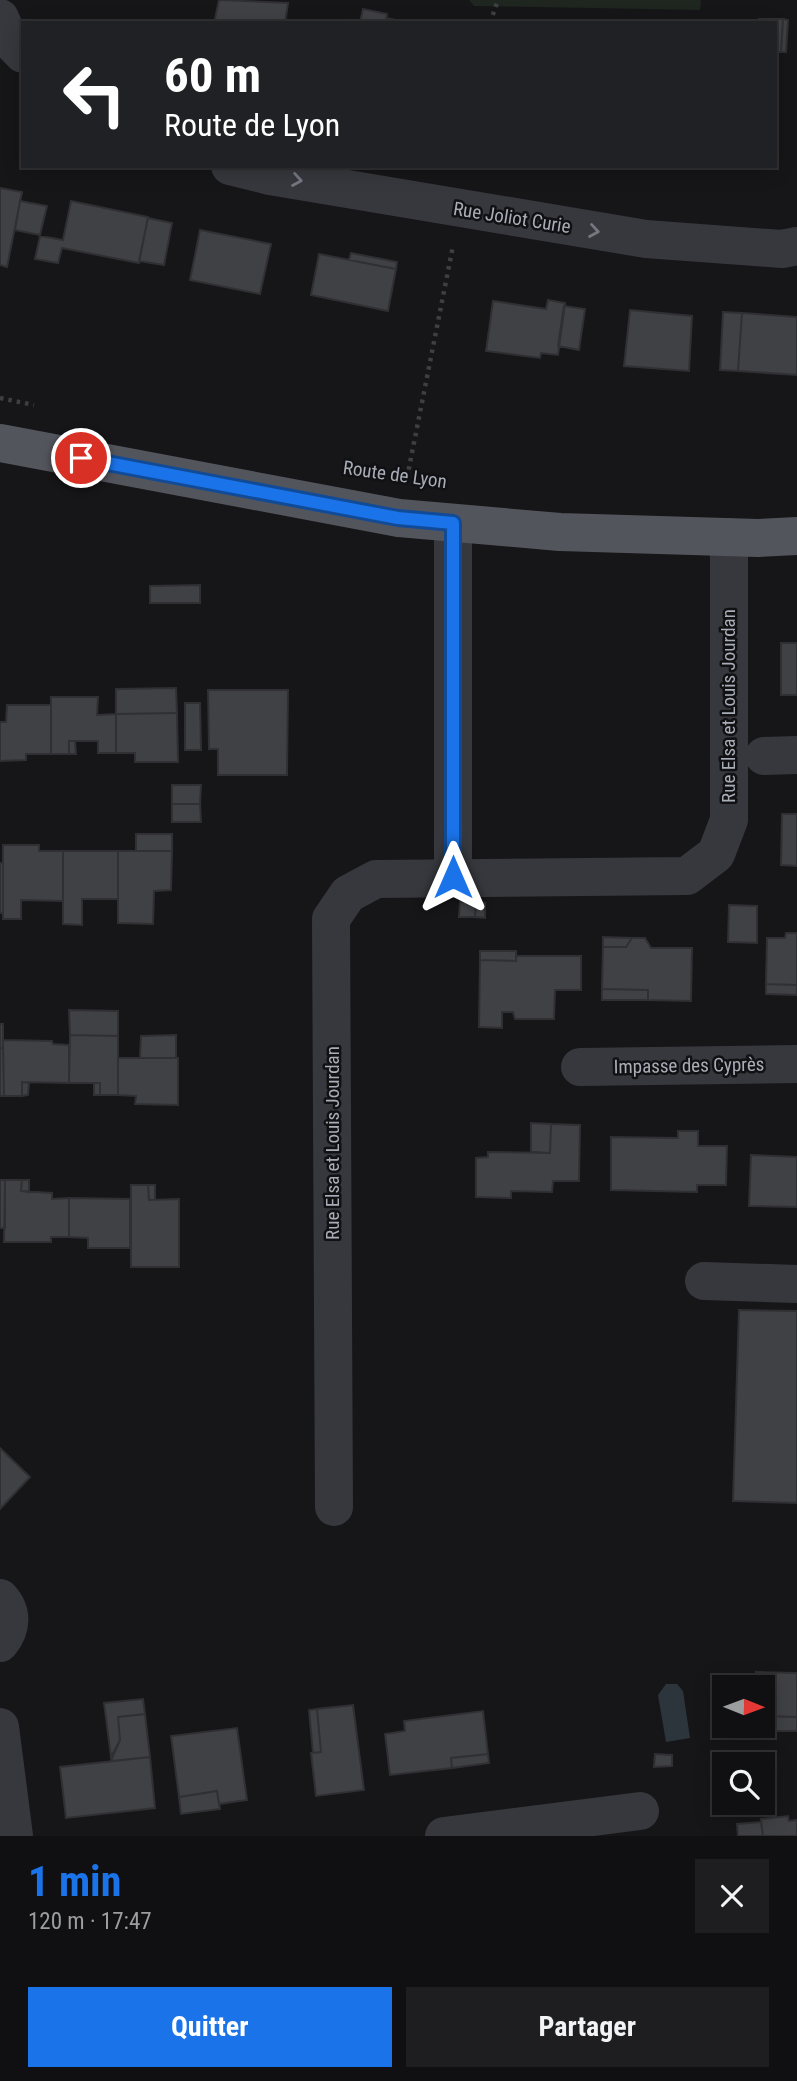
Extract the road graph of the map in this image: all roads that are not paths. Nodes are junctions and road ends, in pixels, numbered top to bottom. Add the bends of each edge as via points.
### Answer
1 (0, 18) edge
2 (21, 52) edge
3 (241, 168) edge
4 (797, 246) edge
5 (0, 443) edge
6 (453, 523) junction
7 (797, 536) edge
8 (729, 537) junction
9 (453, 877) junction
10 (797, 1063) edge
11 (580, 1067) dead end
12 (704, 1281) dead end
13 (797, 1284) edge
14 (334, 1507) dead end
15 (0, 1598) edge
16 (0, 1643) edge
17 (0, 1727) edge
18 (640, 1811) dead end
19 (14, 1836) edge
20 (444, 1836) edge

1 - 2 street via 10,41
3 -> 4 street, Rue Joliot Curie via 646,239 782,249
5 - 6 main road, Route de Lyon via 398,518
6 - 8 main road, Route de Lyon via 560,532
6 - 9 street
7 - 8 main road, Route de Lyon
8 - 9 street, Rue Elsa et Louis Jourdan via 729,820 716,854 687,876
9 - 14 street, Rue Elsa et Louis Jourdan via 376,880 348,894 331,919
10 - 11 street, Impasse des Cyprès
12 - 13 street
15 - 16 street via 10,1625
17 - 19 street
18 - 20 street

